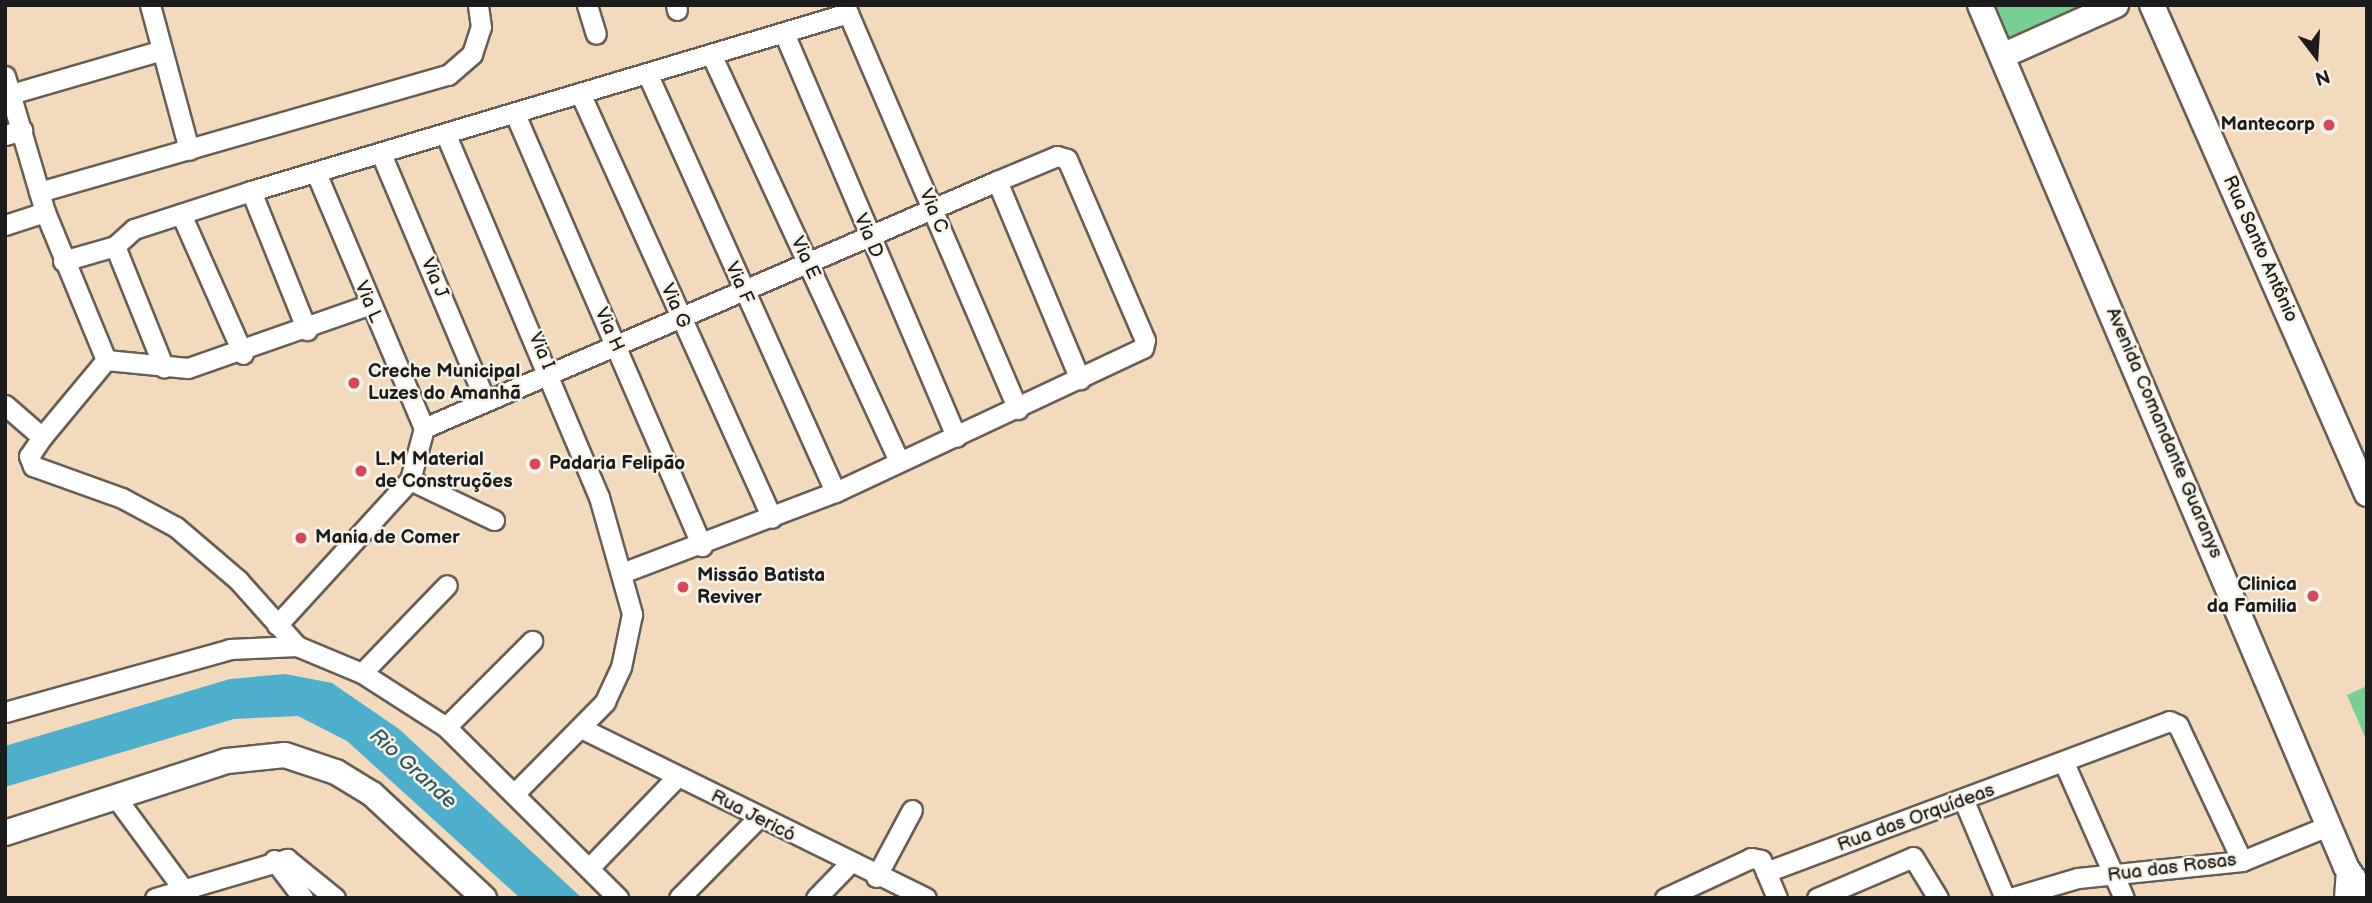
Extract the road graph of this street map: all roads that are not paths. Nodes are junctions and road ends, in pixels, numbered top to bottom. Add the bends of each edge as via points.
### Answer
1 (150, 5) edge
2 (478, 5) edge
3 (587, 5) edge
4 (1980, 5) edge
5 (2116, 5) edge
6 (2152, 5) edge
7 (784, 33) junction
8 (596, 34) dead end
9 (162, 50) junction
10 (711, 54) junction
11 (2002, 56) junction
12 (647, 73) junction
13 (8, 85) edge
14 (580, 93) junction
15 (515, 114) junction
16 (14, 133) edge
17 (446, 135) junction
18 (189, 150) junction
19 (382, 156) junction
20 (317, 175) junction
21 (997, 181) junction
22 (39, 191) junction
23 (251, 191) junction
24 (932, 208) junction
25 (45, 212) junction
26 (181, 214) junction
27 (5, 225) edge
28 (867, 236) junction
29 (116, 246) junction
30 (63, 261) junction
31 (807, 262) junction
32 (742, 289) junction
33 (368, 305) junction
34 (679, 316) junction
35 (307, 330) junction
36 (616, 345) junction
37 (243, 354) junction
38 (106, 360) junction
39 (164, 368) junction
40 (550, 373) junction
41 (1080, 379) junction
42 (485, 400) junction
43 (5, 405) edge
44 (1018, 410) junction
45 (424, 428) junction
46 (41, 437) junction
47 (956, 437) junction
48 (900, 461) junction
49 (410, 480) junction
50 (835, 492) junction
51 (2367, 494) edge
52 (772, 518) junction
53 (494, 520) dead end
54 (702, 546) junction
55 (624, 572) junction
56 (447, 585) dead end
57 (277, 625) junction
58 (532, 641) dead end
59 (297, 646) junction
60 (362, 673) junction
61 (5, 712) edge
62 (446, 727) junction
63 (583, 729) junction
64 (2065, 765) junction
65 (677, 777) junction
66 (517, 791) junction
67 (117, 799) junction
68 (1964, 801) junction
69 (912, 810) dead end
70 (757, 819) junction
71 (2330, 825) junction
72 (5, 833) edge
73 (274, 860) junction
74 (2242, 861) junction
75 (849, 864) junction
76 (2346, 867) junction
77 (589, 868) junction
78 (1766, 872) junction
79 (876, 877) junction
80 (2115, 877) junction
81 (2054, 890) edge
82 (187, 894) edge
83 (1677, 895) edge
84 (155, 898) edge
85 (303, 898) edge
86 (335, 898) edge
87 (484, 898) edge
88 (618, 898) edge
89 (679, 898) edge
90 (816, 898) edge
91 (926, 898) edge
92 (1777, 898) edge
93 (1817, 898) edge
94 (1938, 898) edge
95 (2008, 898) edge
96 (2124, 898) edge
97 (2344, 898) edge
98 (2367, 898) edge

1 - 9 street
2 - 18 street via 481,27 472,54 448,75
3 - 8 street
4 - 11 street, Avenida Comandante Guaranys
5 - 11 street
6 - 51 street, Rua Santo Antônio
7 - 10 street
7 - 24 street, Via C via 848,13
7 - 28 street, Via D
9 - 13 street
9 - 18 street
10 - 12 street
10 - 31 street, Via E
11 - 71 street, Avenida Comandante Guaranys
12 - 14 street
12 - 32 street, Via F
13 - 16 street
14 - 15 street
14 - 34 street, Via G
15 - 17 street
15 - 36 street, Via H
16 - 22 street
17 - 19 street
17 - 40 street, Via I
18 - 22 street
19 - 20 street
19 - 42 street, Via J
20 - 23 street
20 - 33 street, Via L
21 - 24 street
21 - 41 street
21 - 41 street via 1065,157 1146,343
22 - 25 street
23 - 26 street
23 - 35 street
24 - 28 street
24 - 44 street, Via C
25 - 27 street
25 - 30 street
26 - 29 street via 134,229
26 - 37 street
28 - 31 street
28 - 47 street, Via D
29 - 30 street
29 - 39 street
30 - 38 street
31 - 32 street
31 - 48 street, Via E
32 - 34 street
32 - 50 street, Via F
33 - 35 street
33 - 45 street, Via L
34 - 36 street
34 - 52 street, Via G
35 - 37 street
36 - 40 street
36 - 54 street, Via H
37 - 39 street
38 - 39 street
38 - 46 street
40 - 42 street
40 - 55 street, Via I
41 - 44 street
42 - 45 street
43 - 46 street
44 - 47 street
45 - 49 street
46 - 57 street via 30,463 160,516 238,580
47 - 48 street
48 - 50 street
49 - 53 street
49 - 57 street
50 - 52 street
52 - 54 street
54 - 55 street
55 - 63 street, Via I via 632,614 628,645 605,702
56 - 60 street
57 - 59 street
58 - 62 street
59 - 60 street
59 - 61 street via 218,652
60 - 62 street
62 - 66 street
63 - 65 street, Rua Jericó
63 - 66 street, Via I
64 - 68 street, Rua das Orquídeas
64 - 74 street, Rua das Orquídeas via 2175,722
64 - 80 street
65 - 70 street, Rua Jericó
65 - 77 street
66 - 77 street
67 - 72 street
67 - 82 street
67 - 87 street via 227,761 285,755 309,760 373,794
68 - 78 street, Rua das Orquídeas
68 - 95 street, Rua das Rosas
69 - 79 street
70 - 75 street, Rua Jericó
70 - 89 street
71 - 74 street, Rua das Rosas
71 - 76 street, Avenida Comandante Guaranys
73 - 82 street
73 - 85 street
73 - 86 street via 298,864
74 - 80 street, Rua das Rosas
75 - 79 street, Rua Jericó
75 - 90 street
76 - 97 street
76 - 98 street, Avenida Comandante Guaranys
77 - 88 street
78 - 83 street via 1761,860 1751,858
78 - 92 street
79 - 91 street, Rua Jericó
80 - 81 street, Rua das Rosas
80 - 96 street
81 - 95 street, Rua das Rosas
82 - 84 street
93 - 94 street via 1913,857

